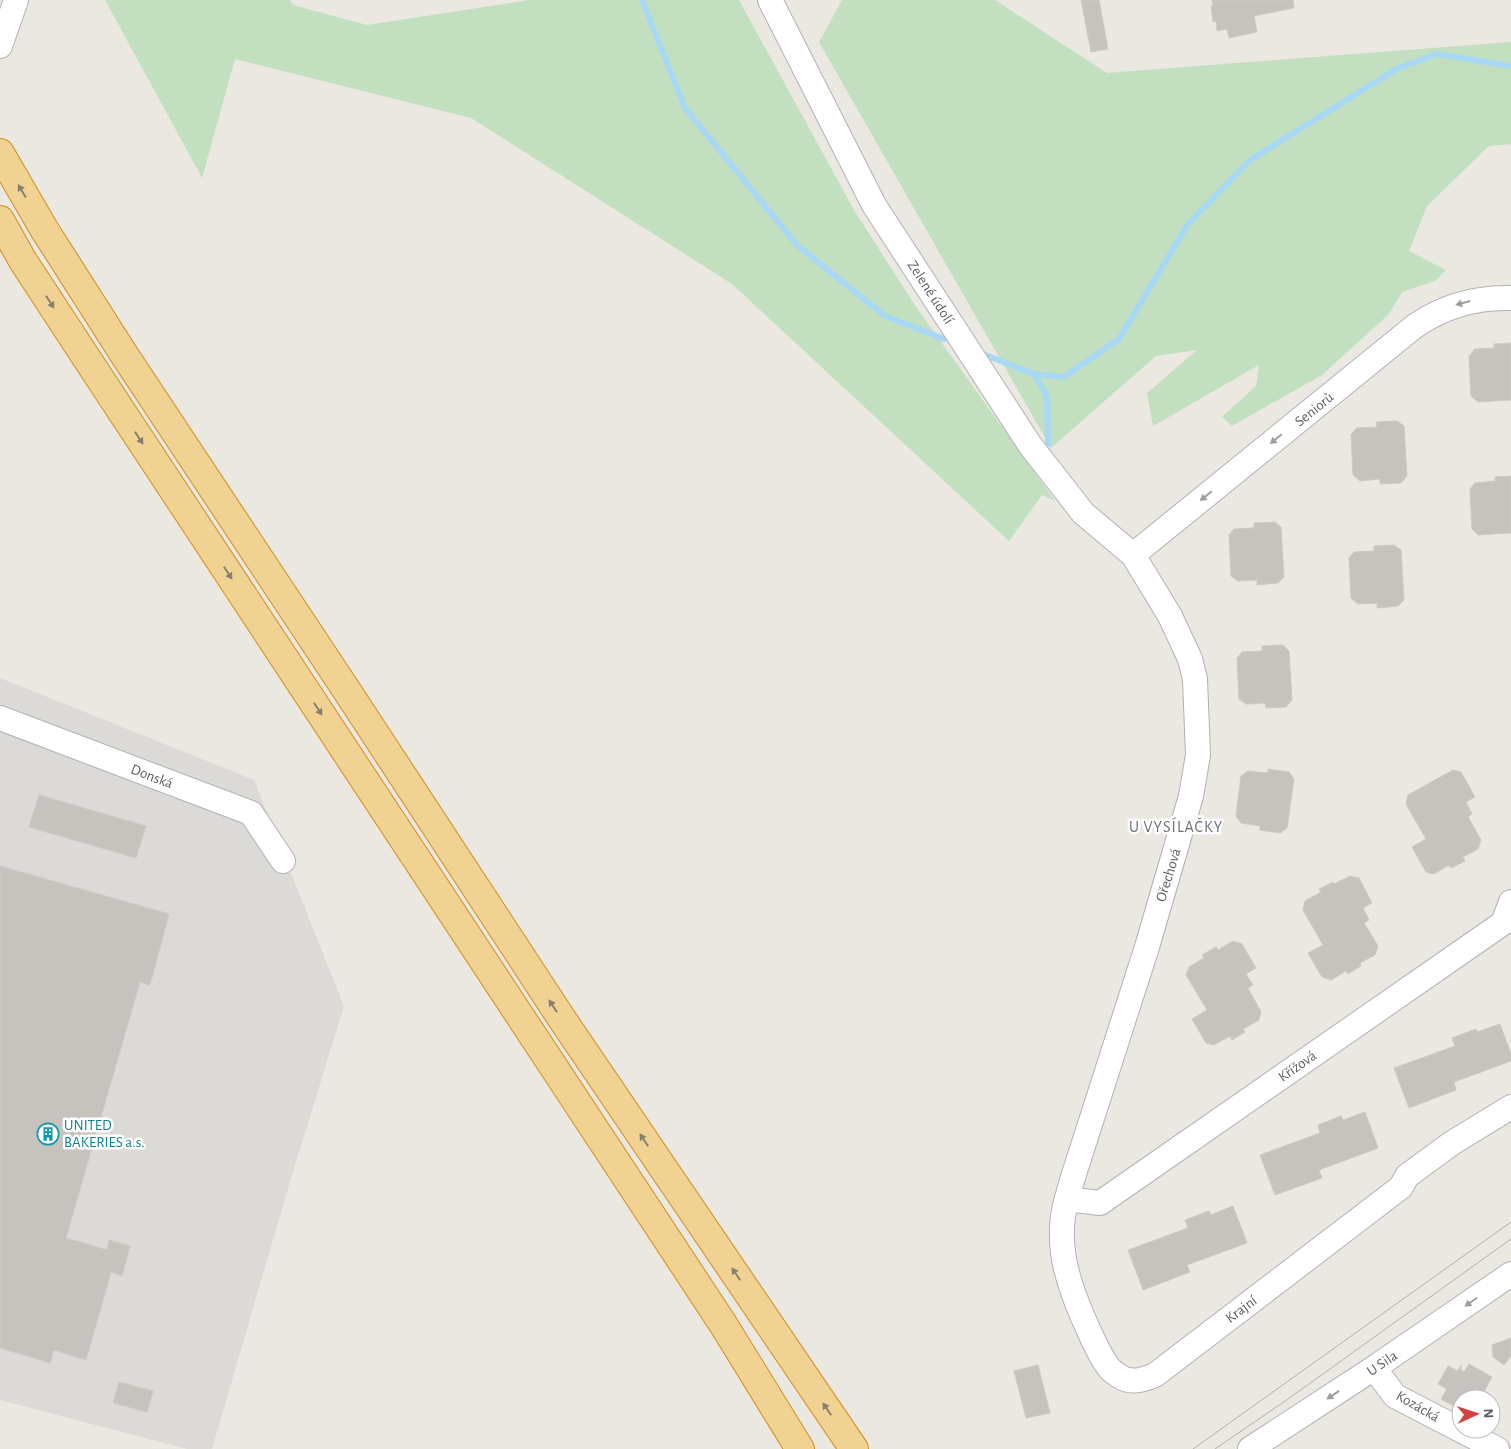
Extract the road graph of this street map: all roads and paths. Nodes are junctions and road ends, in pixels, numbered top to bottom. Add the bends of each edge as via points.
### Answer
1 (16, 0) edge
2 (770, 0) edge
3 (0, 46) edge
4 (0, 153) edge
5 (0, 220) edge
6 (1511, 298) edge
7 (1133, 555) junction
8 (0, 718) edge
9 (283, 861) dead end
10 (1511, 902) edge
11 (1511, 1107) edge
12 (1067, 1199) junction
13 (1511, 1274) edge
14 (1374, 1368) junction
15 (800, 1449) edge
16 (854, 1449) edge
17 (1250, 1449) edge
18 (1497, 1449) edge

1 - 3 street
2 - 7 street, Zelené údolí via 874,205 1030,445 1084,513
16 -> 4 highway via 562,1019 125,356
5 -> 15 highway via 23,261 723,1324
6 -> 7 street, Seniorů via 1456,305 1415,326
7 - 12 street, Ořechová via 1170,616 1190,659 1195,679 1198,755 1178,845
8 - 9 street, Donská via 251,813
10 - 12 street, Křížová via 1503,923 1100,1204
11 - 12 street, Krajní via 1452,1143 1407,1176 1401,1187 1155,1375 1143,1380 1133,1381 1110,1369 1071,1285 1063,1251 1062,1228
13 -> 14 street, U Sila
14 -> 17 street, U Sila
14 - 18 street, Kozácká via 1395,1396

